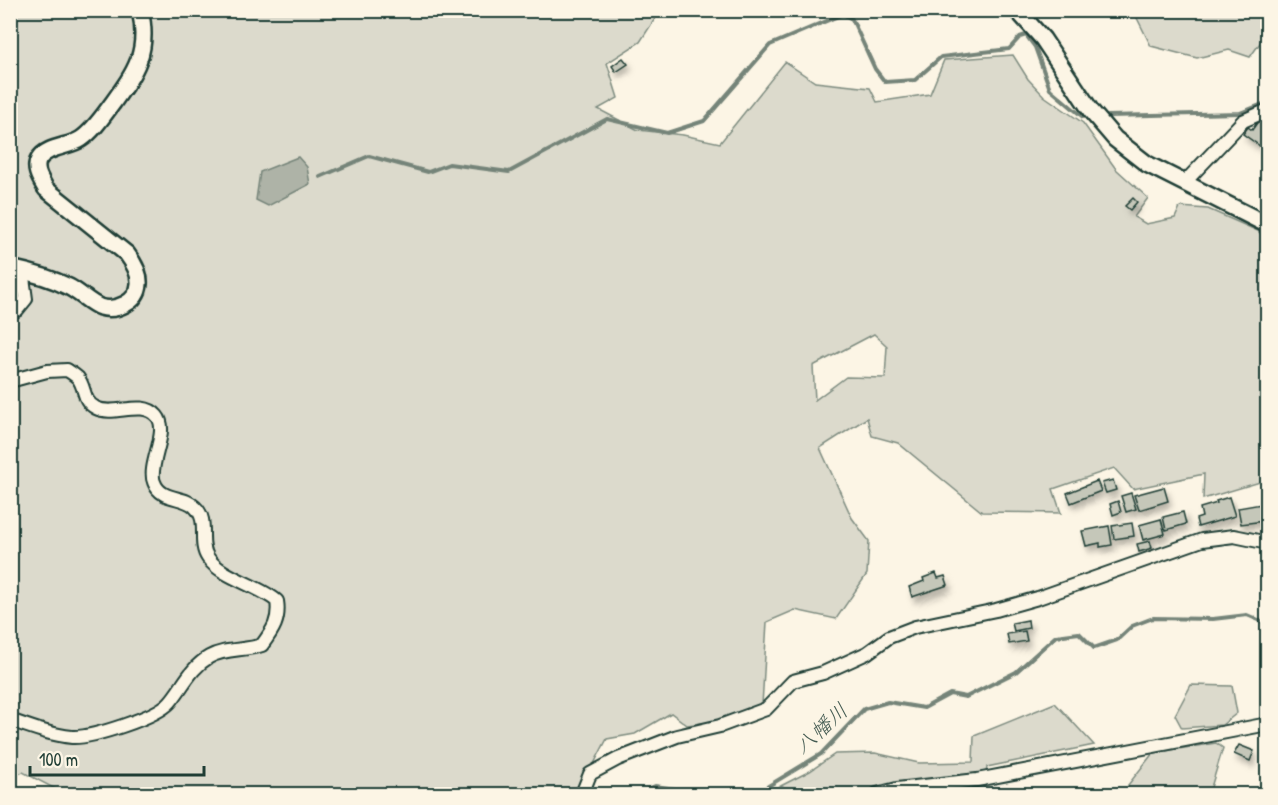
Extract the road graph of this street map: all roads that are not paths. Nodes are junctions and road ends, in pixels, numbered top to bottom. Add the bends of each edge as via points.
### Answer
1 (140, 10) edge
2 (1017, 10) edge
3 (1268, 110) edge
4 (1184, 183) junction
5 (1268, 225) edge
6 (16, 269) edge
7 (10, 312) edge
8 (10, 381) edge
9 (1268, 543) edge
10 (10, 720) edge
11 (1268, 724) edge
12 (582, 795) edge
13 (877, 795) edge

1 - 6 main road via 144,26 141,54 133,75 81,139 49,151 37,164 46,189 128,254 139,282 136,294 126,304 111,309 98,306 66,285
2 - 4 main road via 1043,39 1091,111 1115,139 1147,164
3 - 4 street via 1243,121
4 - 5 main road
6 - 7 street via 26,299
8 - 10 street via 67,370 79,379 86,401 97,409 144,409 155,414 161,427 154,482 166,496 193,504 202,514 207,557 218,567 265,591 277,601 279,614 262,645 210,657 195,668 160,712 144,719 73,737
9 - 12 street via 1234,536 1202,540 1038,598 915,627 823,674 793,681 766,709 618,759 590,774
11 - 13 street via 977,780

